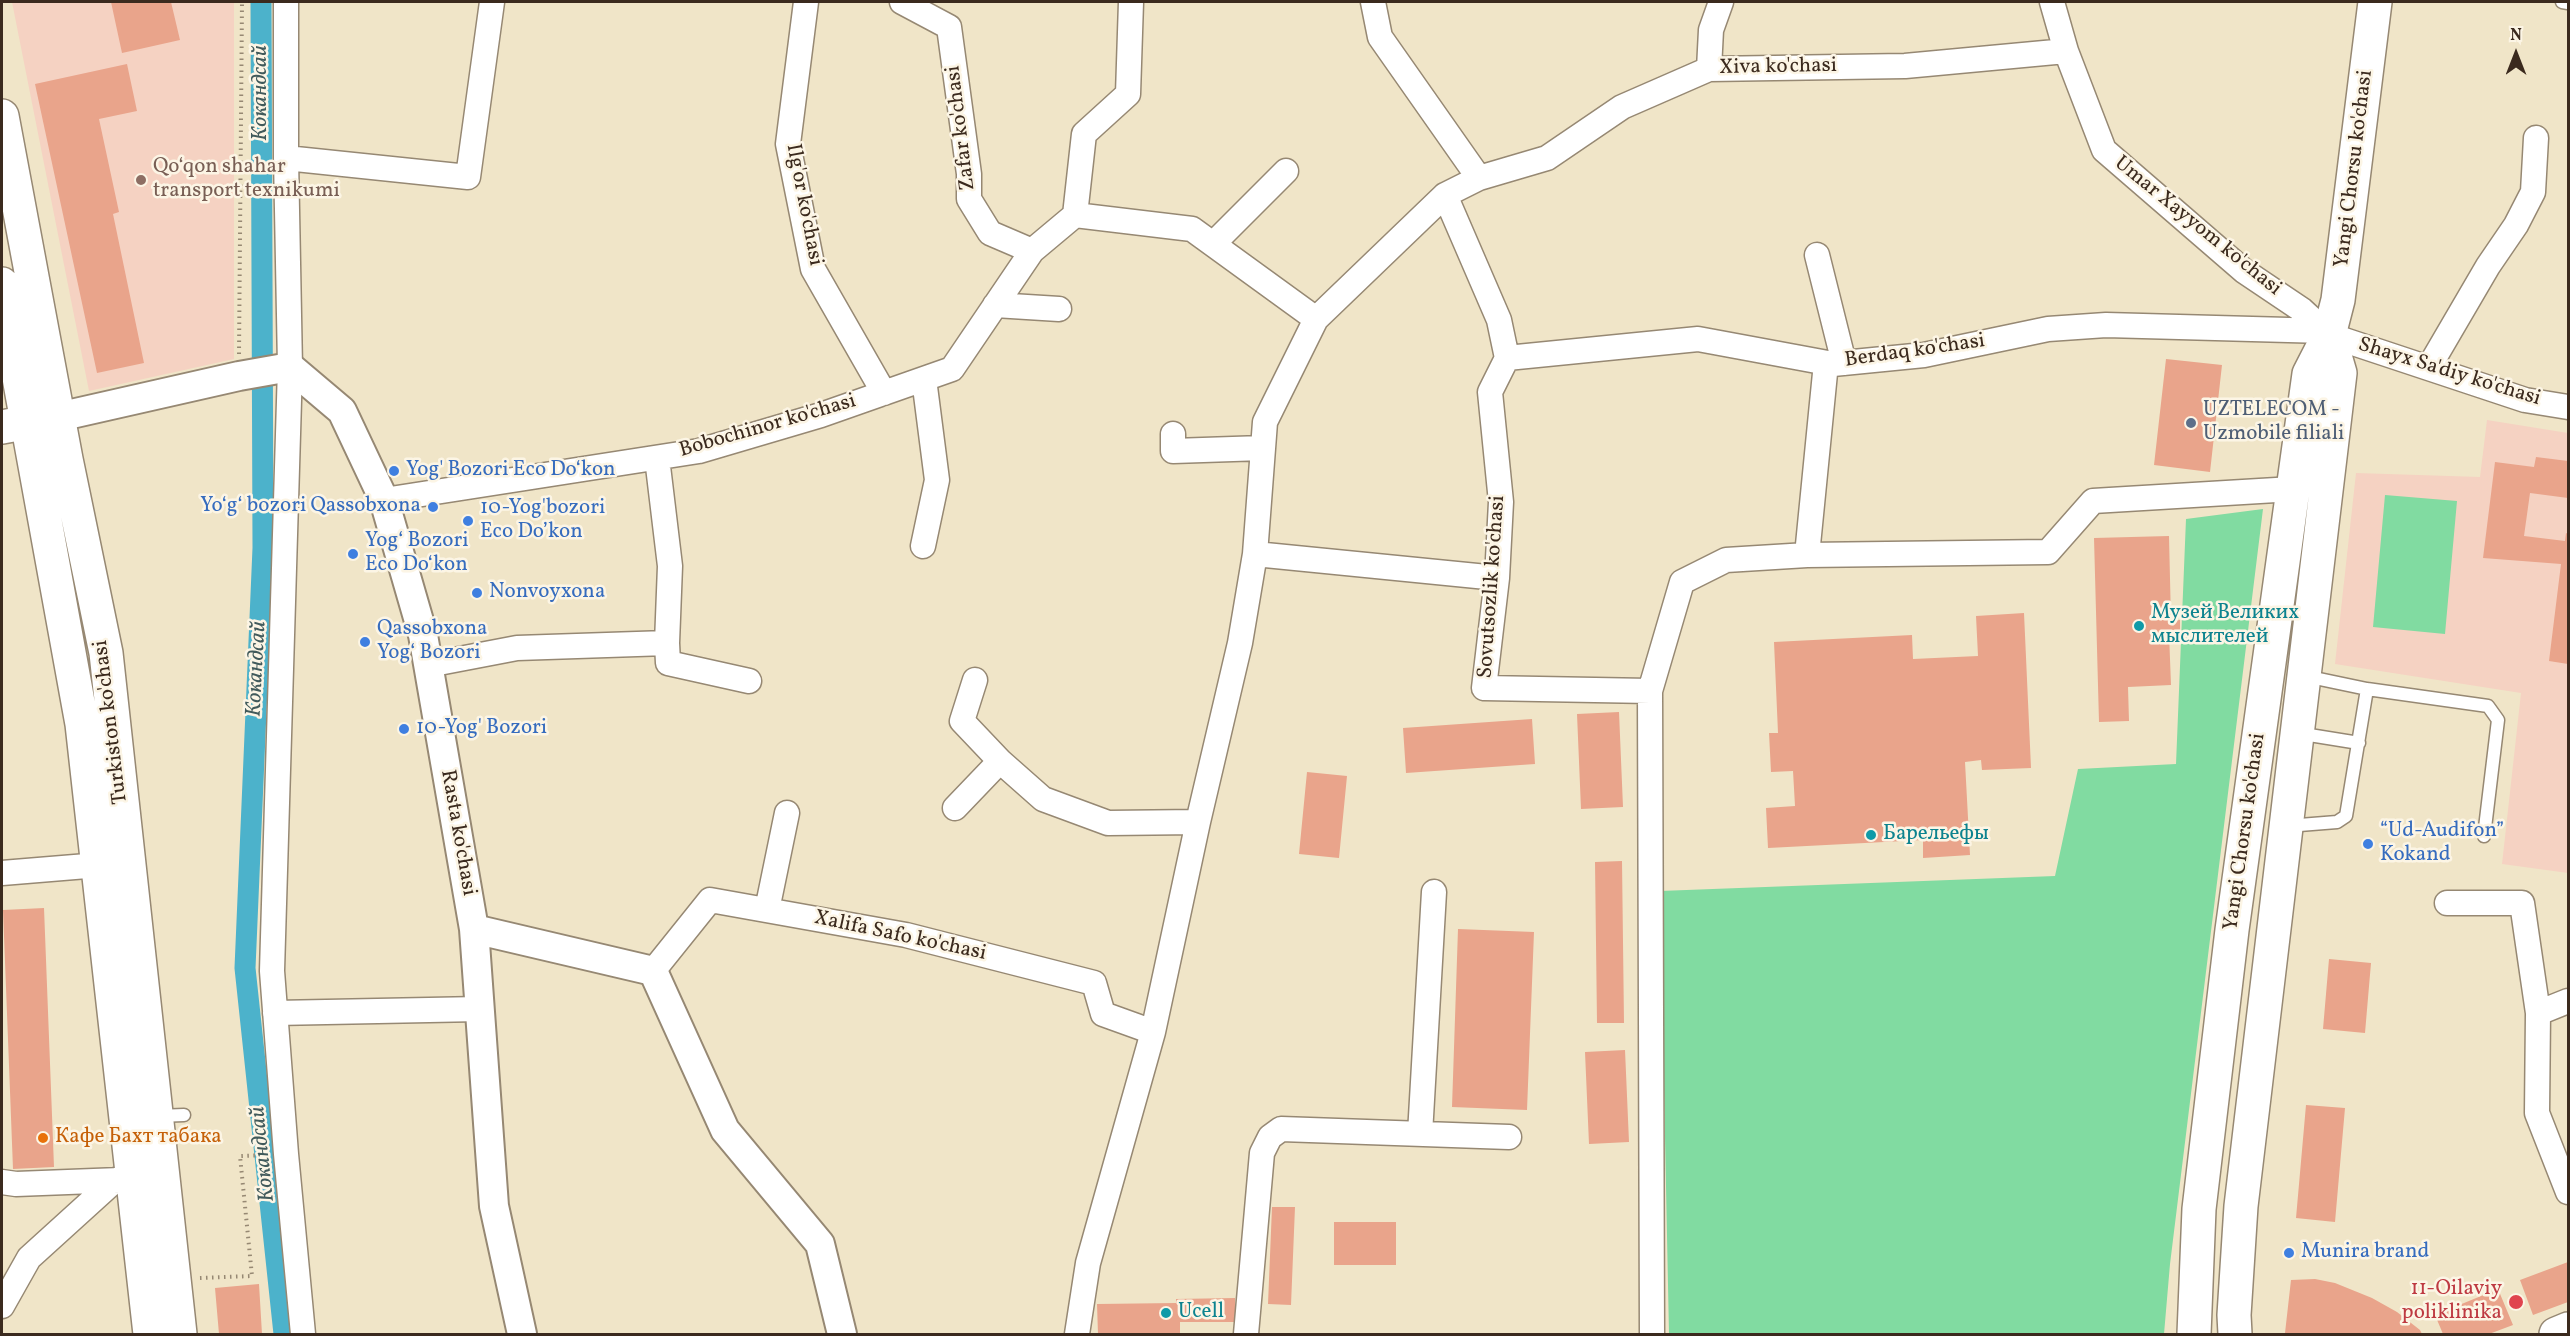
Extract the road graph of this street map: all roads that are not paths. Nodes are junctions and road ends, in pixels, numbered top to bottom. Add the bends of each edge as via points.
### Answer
1 (286, 2) edge
2 (492, 2) edge
3 (806, 2) edge
4 (902, 2) edge
5 (1131, 2) edge
6 (1373, 2) edge
7 (1721, 2) edge
8 (2052, 2) edge
9 (2375, 2) edge
10 (2562, 2) edge
11 (2568, 3) edge
12 (2066, 51) junction
13 (1709, 69) junction
14 (2, 116) edge
15 (2536, 138) dead end
16 (286, 158) junction
17 (1286, 171) dead end
18 (1479, 178) junction
19 (1445, 195) junction
20 (1075, 214) junction
21 (1213, 244) junction
22 (1032, 251) junction
23 (1817, 255) dead end
24 (2, 284) edge
25 (995, 305) junction
26 (1059, 309) dead end
27 (1316, 319) junction
28 (2327, 333) junction
29 (1507, 358) junction
30 (1835, 363) junction
31 (290, 368) junction
32 (2429, 368) junction
33 (924, 379) junction
34 (884, 393) junction
35 (2568, 408) edge
36 (29, 422) edge
37 (1173, 434) dead end
38 (1263, 448) junction
39 (657, 458) junction
40 (2293, 489) junction
41 (384, 500) junction
42 (924, 546) dead end
43 (1255, 554) junction
44 (1808, 555) junction
45 (1497, 578) junction
46 (668, 643) junction
47 (428, 665) junction
48 (2304, 676) junction
49 (975, 680) dead end
50 (749, 681) dead end
51 (2367, 689) junction
52 (1650, 691) junction
53 (2297, 734) junction
54 (2359, 743) junction
55 (1000, 761) junction
56 (955, 808) dead end
57 (788, 813) dead end
58 (1198, 822) junction
59 (2287, 826) junction
60 (2484, 836) dead end
61 (99, 865) junction
62 (2, 873) edge
63 (1434, 892) dead end
64 (2447, 903) dead end
65 (767, 910) junction
66 (474, 929) junction
67 (653, 970) junction
68 (2568, 1001) edge
69 (480, 1009) junction
70 (275, 1013) junction
71 (2538, 1013) junction
72 (1153, 1032) junction
73 (1420, 1134) junction
74 (1509, 1137) dead end
75 (124, 1180) junction
76 (2, 1182) edge
77 (2568, 1192) edge
78 (2, 1306) edge
79 (2240, 1328) edge
80 (2568, 1329) edge
81 (2193, 1333) edge
82 (150, 1335) edge
83 (180, 1335) edge
84 (303, 1335) edge
85 (522, 1335) edge
86 (842, 1335) edge
87 (1077, 1335) edge
88 (1246, 1335) edge
89 (1652, 1335) edge
90 (2556, 1335) edge

1 - 16 street
2 - 16 street via 468,177
3 - 34 street, Ilg'or ko'chasi via 788,144 790,155 813,269
4 - 22 street, Zafar ko'chasi via 950,27 969,199 990,233
5 - 20 street via 1128,94 1084,134
6 - 18 street via 1380,37
7 - 13 street via 1711,30
8 - 12 street, Umar Xayyom ko'chasi
9 - 28 main road, Yangi Chorsu ko'chasi via 2338,300
10 - 11 lane
12 - 13 street, Xiva ko'chasi via 1905,66
12 - 28 street, Umar Xayyom ko'chasi via 2104,150 2244,271 2302,310
13 - 18 street, Xiva ko'chasi via 1622,107 1547,158
14 - 36 main road, Turkiston ko'chasi
15 - 32 street via 2533,192
16 - 31 street
17 - 21 street
18 - 19 street, Xiva ko'chasi
19 - 27 street, Xiva ko'chasi
19 - 29 street via 1499,320
20 - 21 street via 1192,229
20 - 22 street, Bobochinor ko'chasi
21 - 27 street
22 - 25 street, Bobochinor ko'chasi
23 - 30 street
24 - 36 main road, Turkiston ko'chasi
25 - 26 street
25 - 33 street, Bobochinor ko'chasi via 952,369
27 - 38 street, Xiva ko'chasi via 1265,422
28 - 30 street, Berdaq ko'chasi via 2106,325 2048,329 1924,355
28 - 32 street, Shayx Sa'diy ko'chasi
28 - 40 main road, Yangi Chorsu ko'chasi via 2309,374
28 - 48 main road, Yangi Chorsu ko'chasi via 2340,373
29 - 30 street, Berdaq ko'chasi via 1698,339
29 - 45 street, Sovutsozlik ko'chasi via 1490,392 1501,502
30 - 44 street
31 - 36 street
31 - 41 street, Rasta ko'chasi via 342,411
31 - 70 street via 272,971
32 - 35 street, Shayx Sa'diy ko'chasi via 2525,400
33 - 34 street, Bobochinor ko'chasi
33 - 42 street via 937,480
34 - 39 street, Bobochinor ko'chasi via 710,448
36 - 61 main road, Turkiston ko'chasi via 82,724
36 - 83 main road, Turkiston ko'chasi via 106,653 170,1116
37 - 38 street via 1173,451
38 - 43 street, Xiva ko'chasi
39 - 41 street, Bobochinor ko'chasi
39 - 46 street via 670,566
40 - 44 street via 2093,501 2048,552
40 - 81 main road, Yangi Chorsu ko'chasi via 2199,1209
41 - 47 street, Rasta ko'chasi
43 - 45 street
43 - 58 street, Xiva ko'chasi via 1240,643
44 - 52 street via 1726,561 1682,582
45 - 52 street, Sovutsozlik ko'chasi via 1484,688
46 - 47 street via 517,648
46 - 50 street via 668,663
47 - 66 street, Rasta ko'chasi
48 - 51 lane
48 - 53 main road, Yangi Chorsu ko'chasi
49 - 55 street via 962,722
51 - 54 lane
51 - 60 lane via 2488,706 2498,720
52 - 89 street
53 - 54 lane
53 - 59 main road, Yangi Chorsu ko'chasi
54 - 59 lane via 2346,816 2337,822
55 - 56 street
55 - 58 street via 1043,799 1108,823
57 - 65 street
58 - 72 street, Xiva ko'chasi
59 - 79 main road, Yangi Chorsu ko'chasi via 2241,1206
61 - 62 street
61 - 75 main road, Turkiston ko'chasi
63 - 73 street
64 - 71 street via 2522,903
65 - 67 street, Xalifa Safo ko'chasi via 710,900
65 - 72 street, Xalifa Safo ko'chasi via 906,935 1094,982 1103,1014
66 - 67 street
66 - 69 street, Rasta ko'chasi
67 - 86 street via 724,1130 820,1244
68 - 71 street
69 - 70 street
69 - 85 street, Rasta ko'chasi via 494,1206
70 - 84 street
71 - 77 street via 2537,1113
72 - 87 street, Xiva ko'chasi via 1088,1263
73 - 74 street
73 - 88 street via 1281,1129 1270,1137 1262,1152
75 - 76 street
75 - 78 street via 28,1258
75 - 82 main road, Turkiston ko'chasi
80 - 90 main road

